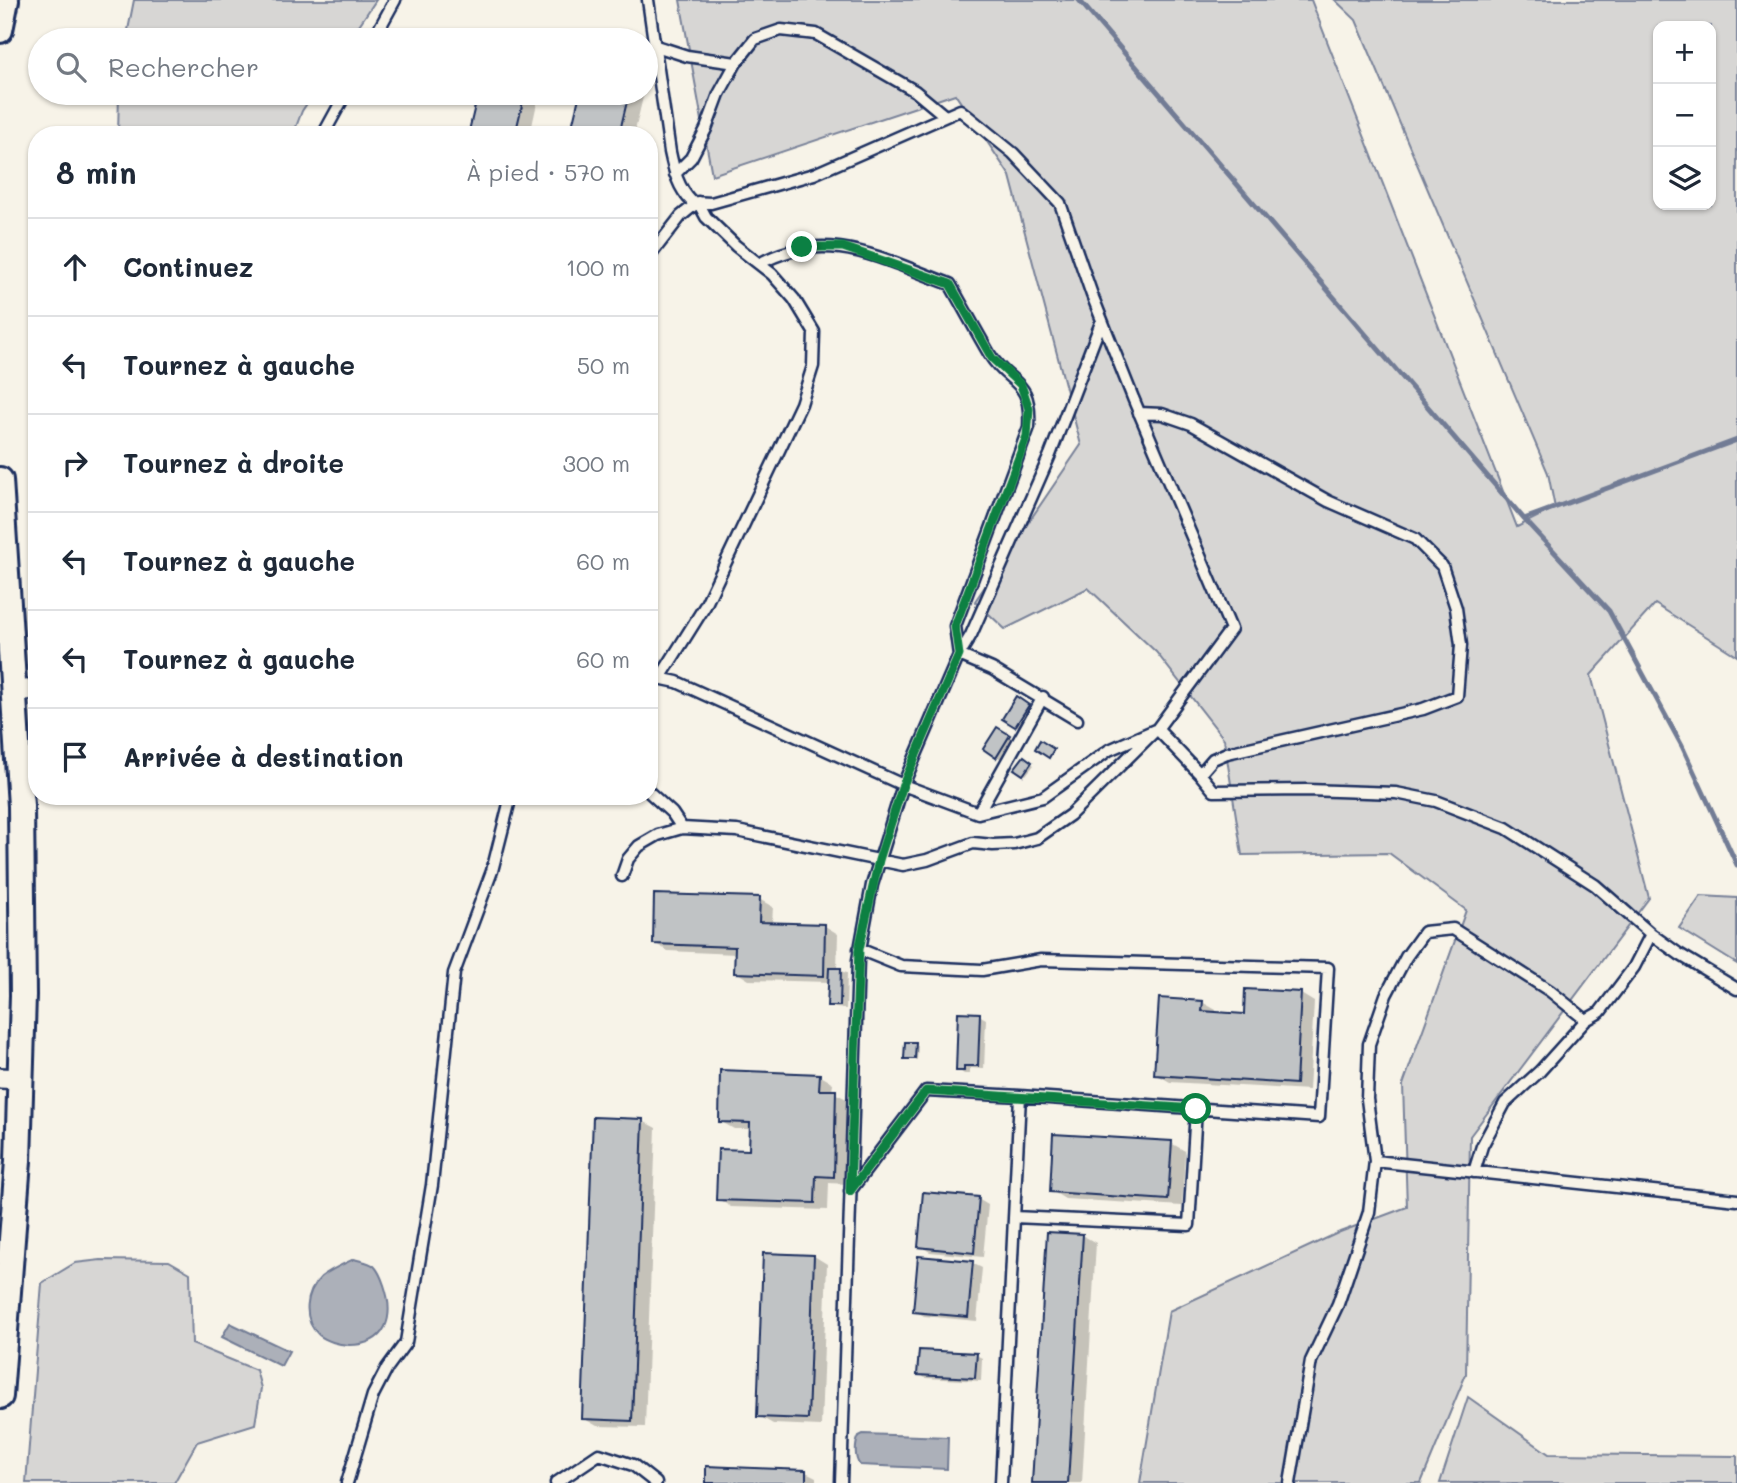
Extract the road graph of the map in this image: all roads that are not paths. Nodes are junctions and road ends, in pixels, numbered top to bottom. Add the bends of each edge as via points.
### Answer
1 (6, 0) edge
2 (395, 0) edge
3 (648, 0) edge
4 (380, 28) edge
5 (651, 28) edge
6 (0, 30) edge
7 (658, 47) edge
8 (736, 63) junction
9 (658, 74) edge
10 (339, 105) edge
11 (945, 116) junction
12 (328, 126) edge
13 (675, 174) junction
14 (698, 202) junction
15 (658, 245) edge
16 (759, 264) junction
17 (1102, 320) junction
18 (1139, 412) junction
19 (0, 480) edge
20 (959, 655) junction
21 (658, 673) edge
22 (658, 678) edge
23 (25, 690) edge
24 (1043, 697) junction
25 (1077, 720) dead end
26 (1157, 729) junction
27 (1200, 774) junction
28 (903, 785) junction
29 (658, 800) edge
30 (509, 805) edge
31 (978, 813) junction
32 (682, 828) junction
33 (879, 860) junction
34 (622, 876) dead end
35 (1651, 934) junction
36 (859, 949) junction
37 (1737, 989) edge
38 (1586, 1020) junction
39 (11, 1079) edge
40 (1020, 1096) junction
41 (1196, 1109) junction
42 (1375, 1161) junction
43 (1474, 1172) junction
44 (850, 1191) junction
45 (1737, 1200) edge
46 (1014, 1216) junction
47 (0, 1396) edge
48 (347, 1483) edge
49 (556, 1483) edge
50 (656, 1483) edge
51 (841, 1483) edge
52 (1001, 1483) edge
53 (1290, 1483) edge

1 - 6 street
2 - 4 lane
3 - 5 lane
7 - 8 lane
8 - 11 lane via 755,39 781,30 816,34 915,91
8 - 13 lane via 691,158
9 - 13 lane
10 - 12 lane
11 - 14 lane via 814,174 712,203
11 - 17 lane via 960,110 1013,153 1060,203
13 - 14 lane via 683,193
14 - 15 lane
14 - 16 lane via 706,217
16 - 20 lane via 802,247 830,246 950,284 992,358 1021,385 1029,427 955,626
16 - 21 lane via 794,299 814,332 813,366 802,404 705,606
17 - 18 lane
17 - 20 lane via 1050,455
18 - 26 lane via 1231,629
18 - 27 lane via 1191,424 1328,501 1415,539 1442,566 1456,608 1461,645 1457,696 1423,709 1227,753 1213,759
19 - 23 street
20 - 24 lane
20 - 28 lane
22 - 28 lane via 677,682
23 - 39 street
24 - 25 lane
24 - 31 lane
26 - 27 lane
26 - 31 lane via 1109,750 1043,797
26 - 33 lane via 1070,816 1037,838 1014,844 973,843 913,864
27 - 35 lane via 1214,791 1396,793 1436,801 1506,828 1595,885
28 - 31 lane
28 - 33 lane
29 - 32 lane
30 - 48 lane via 492,871 454,973 432,1185 406,1342 373,1395
32 - 33 lane via 737,831
32 - 34 lane via 639,846
33 - 36 lane
35 - 37 lane
35 - 38 lane via 1621,987 1600,1012
36 - 41 lane via 901,966 982,970 1041,960 1328,968 1319,1117
36 - 44 lane
38 - 42 lane via 1453,929 1424,932 1387,995 1369,1044 1367,1099
38 - 43 lane via 1505,1103
39 - 47 street via 18,1161
40 - 41 lane
40 - 44 lane via 926,1091
40 - 46 lane
41 - 46 lane via 1189,1225
42 - 43 lane
42 - 53 lane via 1369,1212 1355,1258 1311,1361
43 - 45 lane
44 - 51 lane
46 - 52 lane
49 - 50 lane via 599,1454 633,1465

